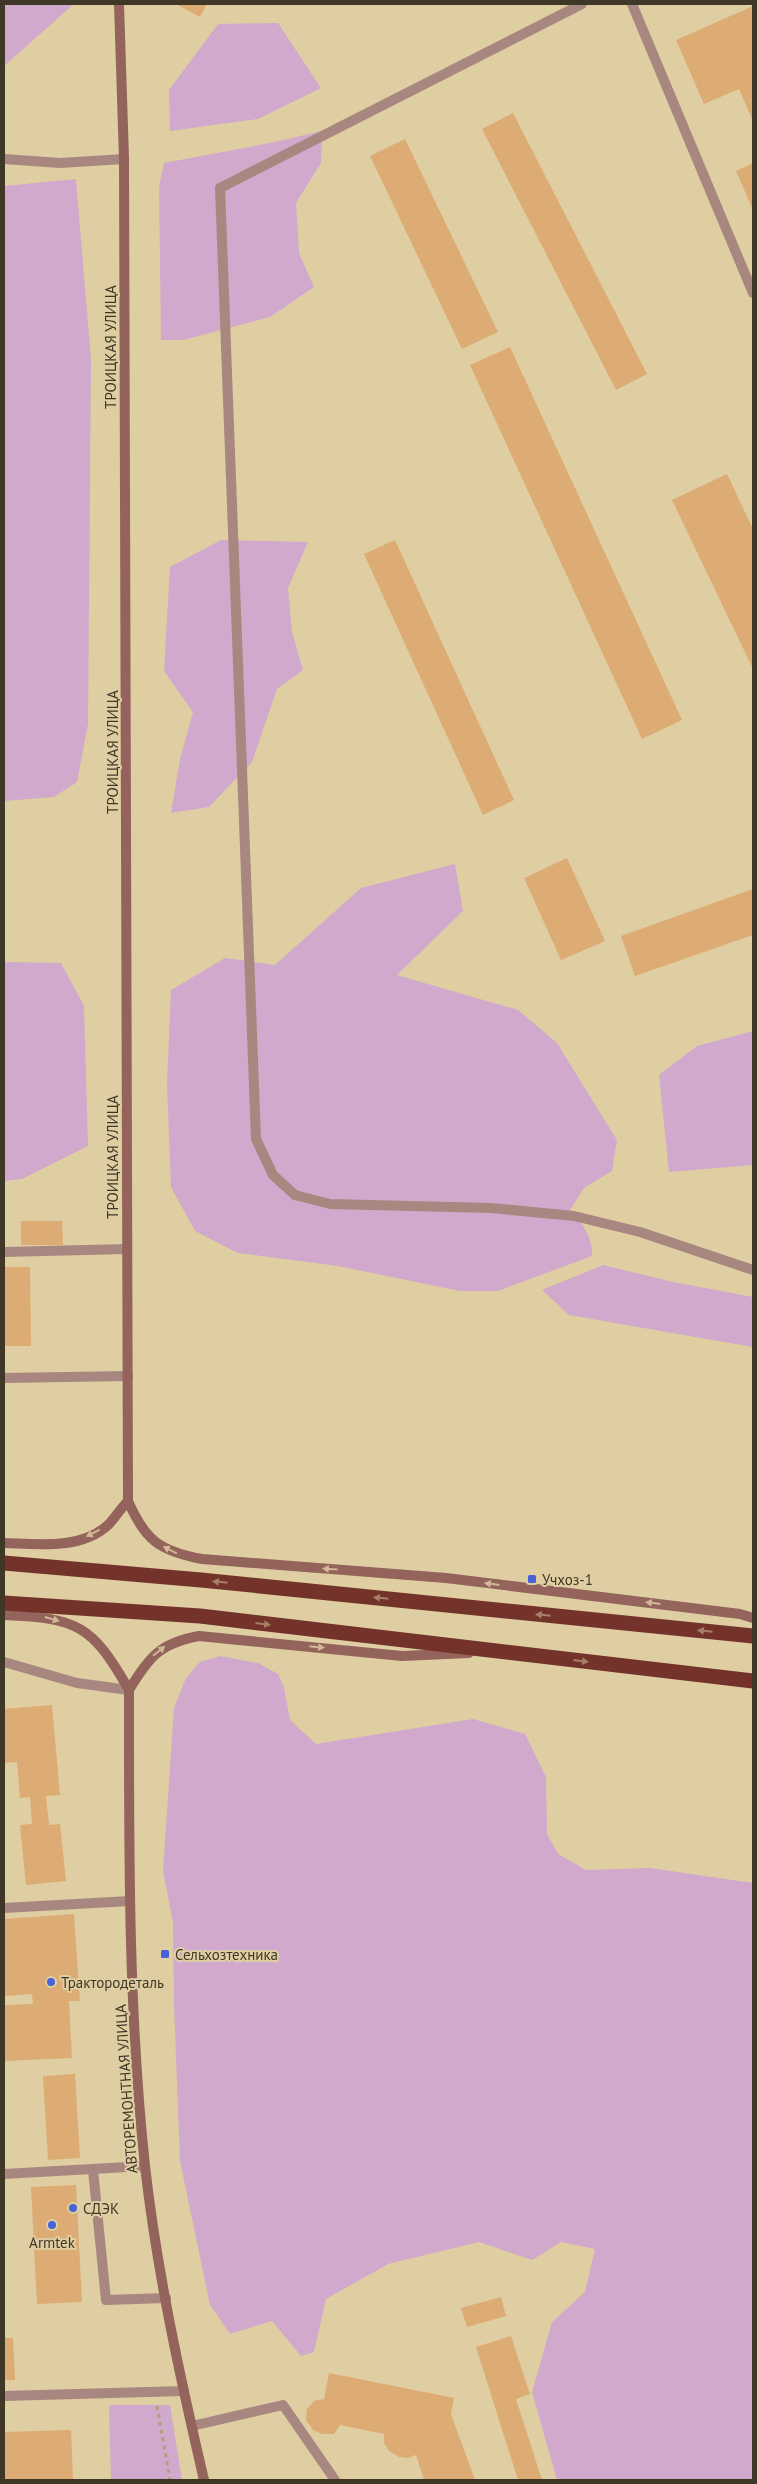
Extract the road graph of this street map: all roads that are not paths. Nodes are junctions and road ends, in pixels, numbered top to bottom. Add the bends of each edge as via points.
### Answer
1 (119, 4) edge
2 (582, 4) edge
3 (632, 4) edge
4 (4, 159) edge
5 (124, 159) junction
6 (753, 293) edge
7 (127, 1249) junction
8 (4, 1252) edge
9 (753, 1270) edge
10 (128, 1376) junction
11 (4, 1378) edge
12 (128, 1501) junction
13 (4, 1543) edge
14 (4, 1563) edge
15 (4, 1603) edge
16 (4, 1615) edge
17 (753, 1618) edge
18 (753, 1636) edge
19 (503, 1652) junction
20 (4, 1662) edge
21 (753, 1681) edge
22 (130, 1690) junction
23 (130, 1901) junction
24 (4, 1908) edge
25 (145, 2166) junction
26 (93, 2170) junction
27 (4, 2174) edge
28 (166, 2298) junction
29 (184, 2392) junction
30 (4, 2396) edge
31 (192, 2426) junction
32 (204, 2480) edge
33 (335, 2480) edge

1 - 5 street, ТРОИЦКАЯ УЛИЦА
2 - 9 street via 220,188 256,1140 273,1175 295,1195 330,1204 491,1208 574,1216 640,1232
3 - 6 street
4 - 5 street via 60,163
5 - 7 street, ТРОИЦКАЯ УЛИЦА
7 - 8 street
7 - 10 street, ТРОИЦКАЯ УЛИЦА
10 - 11 street
10 - 12 street, ТРОИЦКАЯ УЛИЦА
12 -> 13 street via 108,1526 84,1538 65,1544
17 -> 12 street via 446,1578 179,1555 154,1542 138,1524
18 -> 14 highway
15 -> 19 highway via 200,1616
16 -> 22 street via 44,1616 78,1627 98,1641
19 -> 21 highway
22 -> 19 street via 146,1663 159,1649 178,1640 199,1636 402,1656
20 - 22 street via 77,1683
22 - 23 street, АВТОРЕМОНТНАЯ УЛИЦА
23 - 24 street
23 - 25 street, АВТОРЕМОНТНАЯ УЛИЦА
25 - 26 street
25 - 28 street, АВТОРЕМОНТНАЯ УЛИЦА
26 - 27 street
26 - 28 street via 106,2300
28 - 29 street, АВТОРЕМОНТНАЯ УЛИЦА
29 - 30 street
29 - 31 street, АВТОРЕМОНТНАЯ УЛИЦА
31 - 32 street, АВТОРЕМОНТНАЯ УЛИЦА
31 - 33 street via 283,2405

